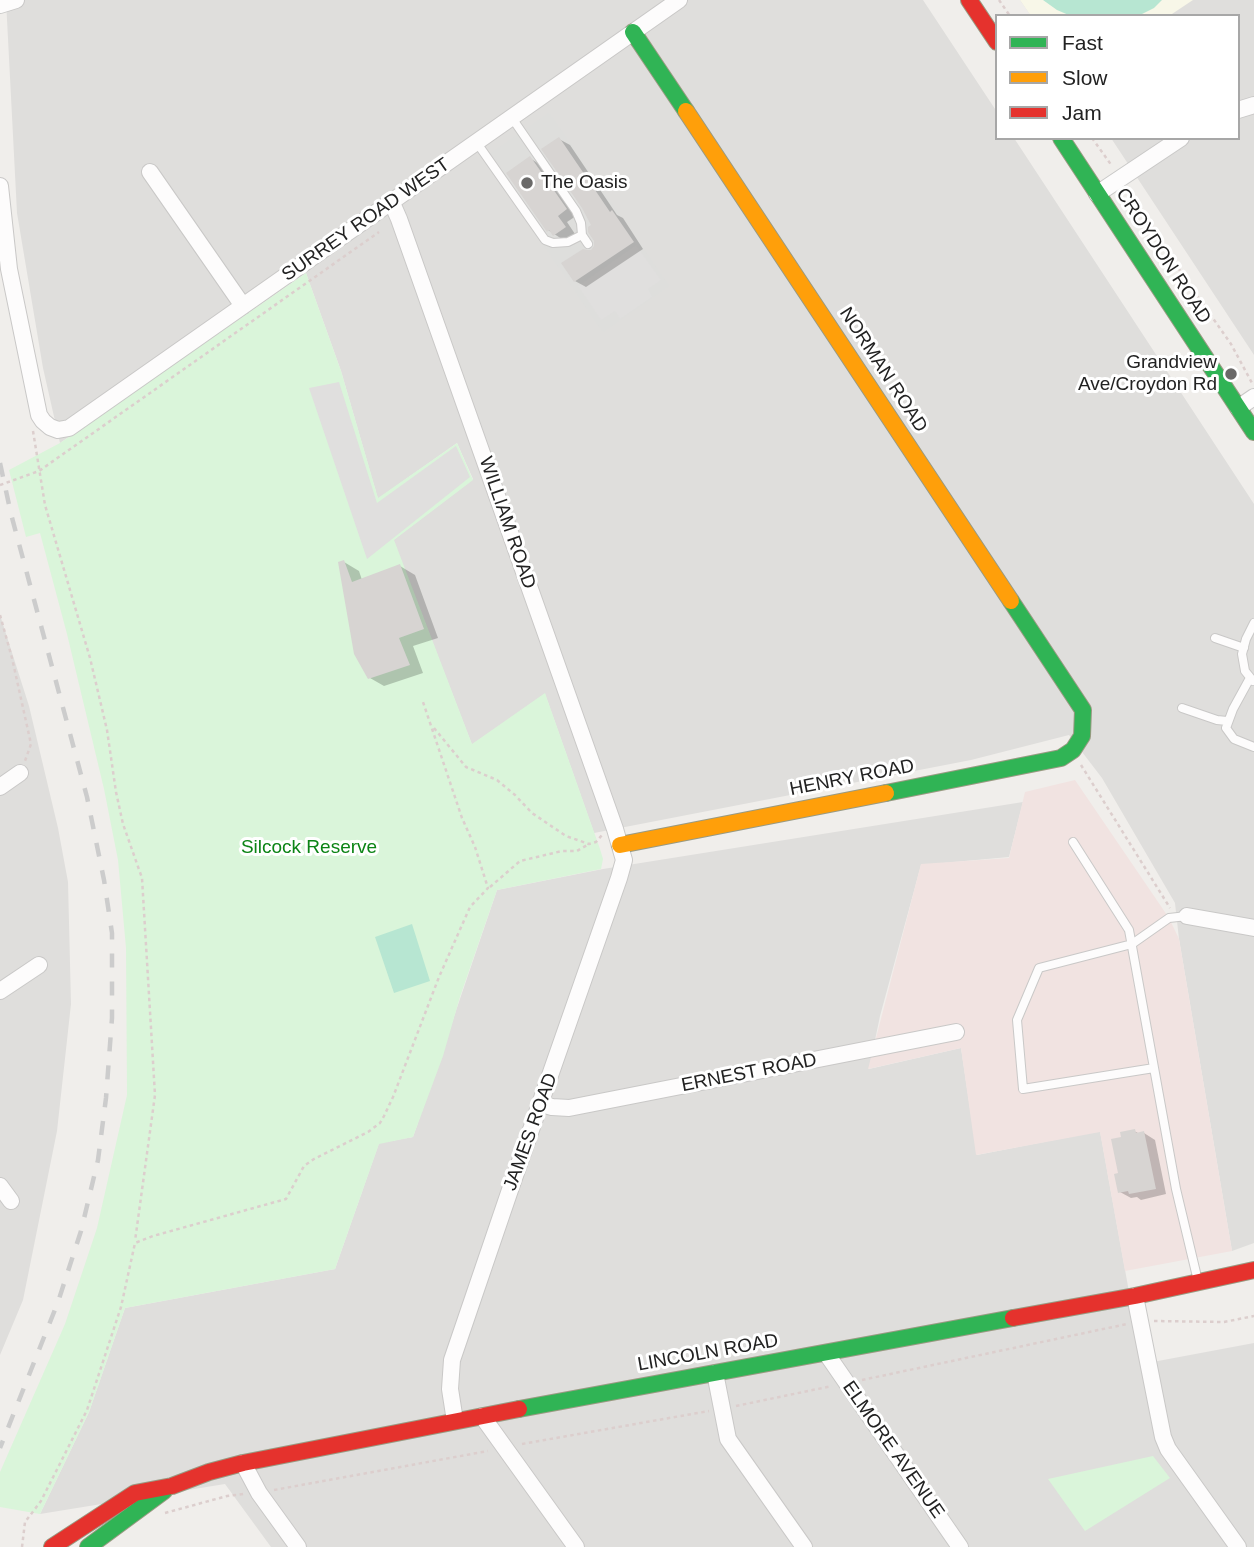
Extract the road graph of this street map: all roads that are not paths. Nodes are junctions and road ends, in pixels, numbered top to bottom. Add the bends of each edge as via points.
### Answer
1 (16, 0) edge
2 (679, 0) edge
3 (969, 0) edge
4 (0, 5) edge
5 (633, 32) junction
6 (995, 39) edge
7 (512, 118) junction
8 (1061, 140) edge
9 (1178, 140) edge
10 (477, 143) junction
11 (150, 172) dead end
12 (0, 186) edge
13 (1097, 194) junction
14 (392, 202) junction
15 (582, 235) junction
16 (588, 244) dead end
17 (243, 306) junction
18 (1254, 397) edge
19 (1238, 408) junction
20 (1254, 432) edge
21 (1254, 623) edge
22 (1215, 638) dead end
23 (1244, 648) junction
24 (1252, 680) edge
25 (1182, 708) dead end
26 (1227, 721) junction
27 (1078, 743) joint
28 (1254, 747) edge
29 (20, 773) road end
30 (0, 787) edge
31 (1073, 842) dead end
32 (620, 845) junction
33 (1187, 916) joint
34 (1254, 928) edge
35 (1132, 944) junction
36 (39, 965) dead end
37 (0, 991) edge
38 (956, 1032) dead end
39 (1154, 1068) junction
40 (541, 1104) junction
41 (0, 1186) edge
42 (11, 1201) dead end
43 (1254, 1269) edge
44 (1199, 1282) junction
45 (1135, 1296) junction
46 (827, 1353) junction
47 (715, 1373) junction
48 (482, 1416) junction
49 (454, 1421) junction
50 (243, 1464) junction
51 (172, 1486) junction
52 (52, 1547) edge
53 (88, 1547) edge
54 (298, 1547) edge
55 (576, 1547) edge
56 (804, 1547) edge
57 (960, 1547) edge
58 (1238, 1547) edge

1 - 4 street
2 - 5 street, SURREY ROAD WEST
3 - 6 main road
5 - 7 street, SURREY ROAD WEST
5 - 27 main road, NORMAN ROAD via 1083,710
7 - 10 street, SURREY ROAD WEST
7 - 15 lane via 576,211
8 - 13 main road, CROYDON ROAD
9 - 13 street
10 - 14 street, SURREY ROAD WEST
10 - 15 lane via 545,240 568,242
11 - 17 street
12 - 17 street, SURREY ROAD WEST via 9,269 44,421 58,430 69,428
13 - 19 main road, CROYDON ROAD
14 - 17 street, SURREY ROAD WEST
14 - 32 street, WILLIAM ROAD
15 - 16 lane
18 - 19 street
19 - 20 main road, CROYDON ROAD
21 - 23 lane
22 - 23 lane
23 - 24 lane via 1245,671
24 - 26 lane
25 - 26 lane
26 - 28 lane via 1226,728 1234,738
27 - 32 main road, HENRY ROAD via 1061,758
29 - 30 street
31 - 35 lane via 1121,915
32 - 40 street, JAMES ROAD via 624,860 620,878
33 - 34 street
33 - 35 lane via 1169,918
35 - 39 lane
35 - 39 lane via 1039,968 1017,1020 1023,1089
36 - 37 street
38 - 40 street, ERNEST ROAD via 569,1108
39 - 44 lane
40 - 49 street, JAMES ROAD via 452,1360
41 - 42 street
43 - 44 main road, LINCOLN ROAD
44 - 45 main road, LINCOLN ROAD
45 - 46 main road, LINCOLN ROAD
45 - 58 street via 1163,1437
46 - 47 main road, LINCOLN ROAD
46 - 57 street, ELMORE AVENUE
47 - 48 main road, LINCOLN ROAD
47 - 56 street via 728,1439
48 - 49 main road, LINCOLN ROAD
48 - 55 street
49 - 50 main road, LINCOLN ROAD
50 - 51 main road, LINCOLN ROAD
50 - 54 street
51 - 52 main road, LINCOLN ROAD via 135,1493
51 - 53 main road, LINCOLN ROAD

